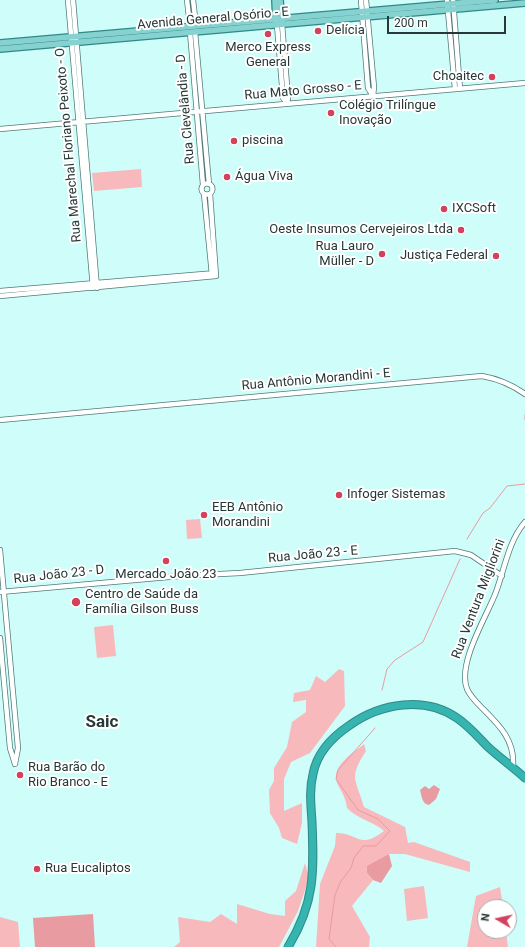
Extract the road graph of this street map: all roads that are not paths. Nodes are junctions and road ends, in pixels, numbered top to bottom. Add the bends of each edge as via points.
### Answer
1 (68, 0) edge
2 (72, 0) edge
3 (187, 0) edge
4 (193, 0) edge
5 (274, 0) edge
6 (280, 0) edge
7 (361, 0) edge
8 (366, 0) edge
9 (494, 2) edge
10 (525, 3) edge
11 (450, 4) edge
12 (365, 14) junction
13 (279, 22) junction
14 (193, 29) junction
15 (73, 40) junction
16 (0, 43) edge
17 (457, 48) junction
18 (0, 49) edge
19 (451, 49) junction
20 (366, 57) junction
21 (371, 57) junction
22 (525, 83) edge
23 (455, 89) junction
24 (460, 89) junction
25 (372, 96) junction
26 (287, 103) junction
27 (200, 111) junction
28 (80, 122) junction
29 (0, 128) edge
30 (206, 156) junction
31 (201, 157) junction
32 (209, 184) junction
33 (203, 185) junction
34 (204, 194) junction
35 (210, 194) junction
36 (214, 275) junction
37 (57, 286) junction
38 (95, 286) junction
39 (0, 291) edge
40 (57, 292) junction
41 (9, 293) junction
42 (0, 296) edge
43 (525, 394) edge
44 (0, 420) edge
45 (525, 522) edge
46 (0, 550) edge
47 (502, 576) junction
48 (119, 580) joint
49 (2, 592) edge
50 (0, 638) edge
51 (513, 766) junction
52 (525, 778) edge
53 (288, 947) edge

1 - 15 street, Rua Marechal Floriano Peixoto - O
2 - 15 street, Rua Marechal Floriano Peixoto - O
3 - 14 street, Rua Clevelândia - D
4 - 14 street, Rua Clevelândia - D
5 - 13 main road
6 - 13 main road
7 - 12 street
8 - 12 street
9 - 10 main road, Avenida General Osório - E
9 - 11 main road, Avenida General Osório - E
11 - 12 main road, Avenida General Osório - E
11 - 17 street
11 - 19 street
12 - 13 main road, Avenida General Osório - E
12 - 20 street
12 - 21 street
13 - 14 main road, Avenida General Osório - E
13 - 26 street
14 - 15 main road, Avenida General Osório - E
14 - 27 street, Rua Clevelândia - D
15 - 16 main road
15 - 18 main road
15 - 28 street, Rua Marechal Floriano Peixoto - O
17 - 19 street
17 - 24 street
19 - 23 street
20 - 21 street
20 - 25 street via 368,88
21 - 25 street via 374,87
22 - 24 street, Rua Mato Grosso - E
23 - 24 street, Rua Mato Grosso - E
23 - 25 street, Rua Mato Grosso - E
25 - 26 street, Rua Mato Grosso - E
26 - 27 street, Rua Mato Grosso - E
27 - 28 street, Rua Mato Grosso - E
27 - 30 street, Rua Clevelândia - D
27 - 31 street, Rua Clevelândia - D
28 - 29 street, Rua Mato Grosso - E
28 - 38 street, Rua Marechal Floriano Peixoto - O
30 - 31 street
30 - 32 street, Rua Clevelândia - D
31 - 33 street, Rua Clevelândia - D
32 - 33 street
32 - 35 street via 212,188
33 - 34 street via 201,190
34 - 35 street
34 - 36 street
35 - 36 street
36 - 38 street
37 - 38 street
37 - 40 street
37 - 41 street
38 - 40 street
39 - 41 street
40 - 41 street
41 - 42 street
43 - 44 street, Rua Antônio Morandini - E via 499,379 482,376
45 - 47 street, Rua Ventura Migliorini via 514,539
46 - 49 street
47 - 48 street, Rua João 23 - E via 471,555 455,551 240,573
47 - 51 street, Rua Ventura Migliorini via 482,618 466,663 464,679 469,694 507,736
48 - 49 street, Rua João 23 - D
49 - 50 street via 18,748 15,764 10,748
51 - 52 highway
51 - 53 highway via 457,717 432,706 410,704 384,708 364,716 339,732 326,744 313,773 313,878 303,918

